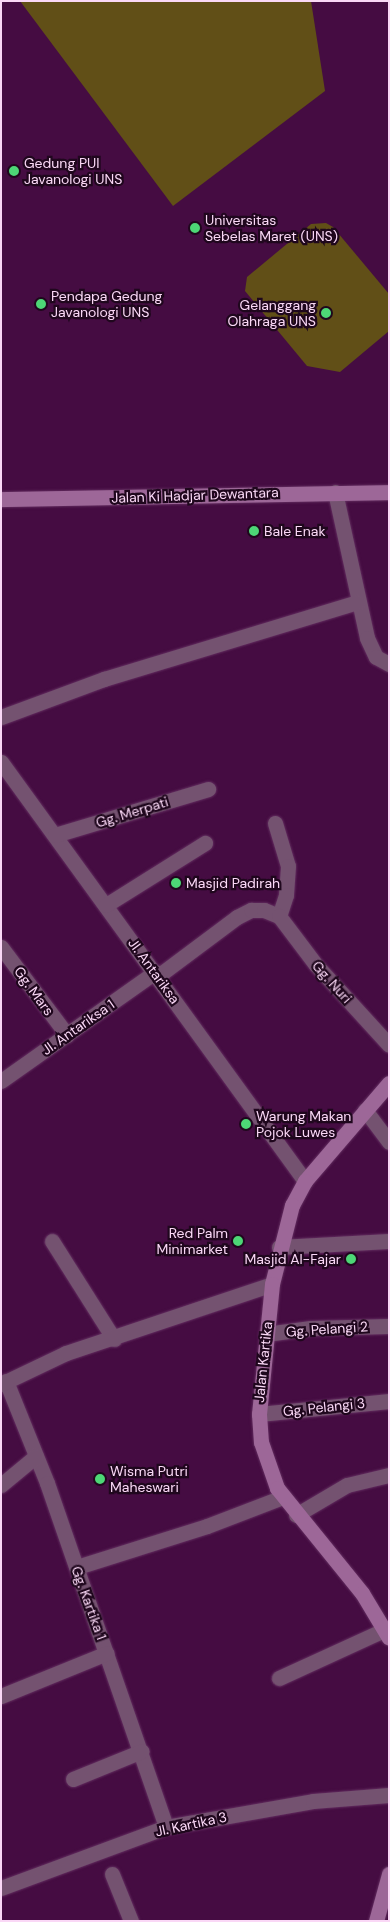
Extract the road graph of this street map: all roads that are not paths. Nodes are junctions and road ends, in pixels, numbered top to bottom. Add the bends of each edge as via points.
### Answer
1 (335, 492) junction
2 (389, 492) edge
3 (1, 499) edge
4 (357, 602) junction
5 (389, 664) edge
6 (1, 717) edge
7 (1, 762) edge
8 (208, 789) dead end
9 (275, 824) dead end
10 (55, 835) junction
11 (205, 843) dead end
12 (106, 905) junction
13 (279, 916) junction
14 (1, 947) edge
15 (157, 974) junction
16 (67, 1036) junction
17 (389, 1045) edge
18 (1, 1081) edge
19 (389, 1082) edge
20 (365, 1110) junction
21 (389, 1142) edge
22 (305, 1181) junction
23 (52, 1241) dead end
24 (389, 1241) edge
25 (279, 1247) junction
26 (272, 1284) junction
27 (389, 1326) edge
28 (266, 1334) junction
29 (114, 1339) junction
30 (4, 1382) edge
31 (389, 1401) edge
32 (258, 1414) junction
33 (36, 1456) junction
34 (389, 1475) edge
35 (1, 1485) edge
36 (282, 1497) junction
37 (296, 1515) junction
38 (77, 1567) junction
39 (387, 1634) edge
40 (107, 1653) junction
41 (278, 1678) dead end
42 (1, 1696) edge
43 (142, 1751) junction
44 (73, 1779) dead end
45 (389, 1795) edge
46 (166, 1827) junction
47 (112, 1874) dead end
48 (387, 1882) edge
49 (1, 1888) edge
50 (131, 1921) edge
51 (376, 1921) edge

1 - 2 street, Jalan Ki Hadjar Dewantara
1 - 3 street, Jalan Ki Hadjar Dewantara
1 - 4 street
4 - 5 street via 372,649 381,661
4 - 6 street via 104,679
7 - 10 street, Jl. Antariksa
8 - 10 street, Gg. Merpati
9 - 13 street via 288,866 286,895
10 - 12 street, Jl. Antariksa
11 - 12 street
12 - 15 street, Jl. Antariksa
13 - 15 street, Jl. Antariksa 1 via 264,910 251,910
13 - 17 street, Gg. Nuri via 316,965
14 - 16 street, Gg. Mars
15 - 16 street, Jl. Antariksa 1
15 - 22 street, Jl. Antariksa
16 - 18 street, Jl. Antariksa 1
19 - 20 street, Jalan Kartika
20 - 21 street
20 - 22 street, Jalan Kartika
22 - 25 street, Jalan Kartika via 292,1204
23 - 29 street
24 - 25 street
25 - 26 street, Jalan Kartika
26 - 28 street, Jalan Kartika
26 - 29 street
27 - 28 street, Gg. Pelangi 2 via 311,1328
28 - 32 street, Jalan Kartika
29 - 30 street via 66,1353
30 - 33 street, Gg. Kartika 1
31 - 32 street, Gg. Pelangi 3
32 - 36 street, Jalan Kartika via 268,1468
33 - 35 street
33 - 38 street, Gg. Kartika 1
34 - 37 street via 347,1485
36 - 37 street, Jalan Kartika
36 - 38 street via 207,1526
37 - 39 street, Jalan Kartika via 353,1582
38 - 40 street, Gg. Kartika 1
39 - 41 street
40 - 42 street
40 - 43 street, Gg. Kartika 1
43 - 44 street
43 - 46 street, Gg. Kartika 1
45 - 46 street, Jl. Kartika 3 via 313,1802
46 - 49 street, Jl. Kartika 3
47 - 50 street
48 - 51 street

